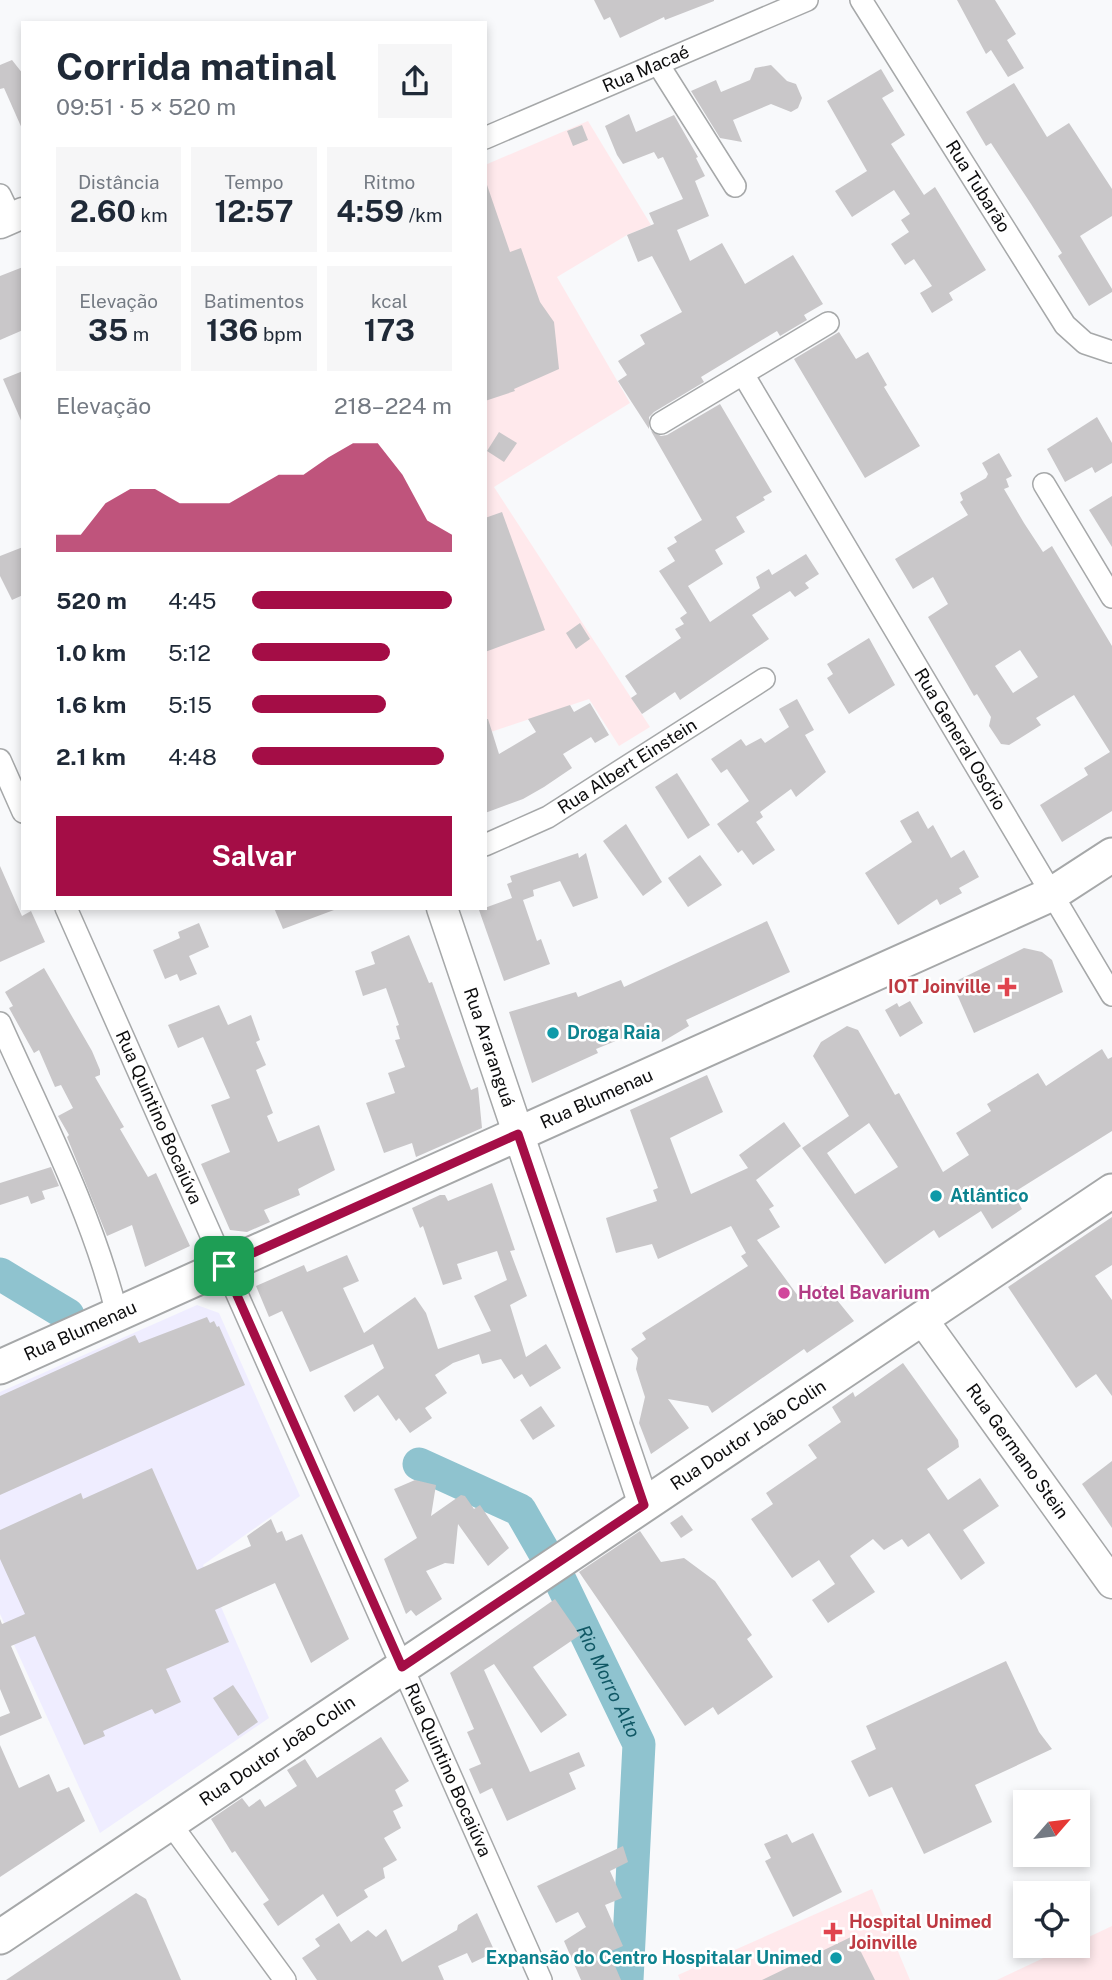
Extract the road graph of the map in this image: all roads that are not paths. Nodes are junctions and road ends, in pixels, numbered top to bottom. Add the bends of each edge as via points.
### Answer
1 (807, 0) edge
2 (862, 0) edge
3 (658, 64) junction
4 (487, 137) edge
5 (735, 186) dead end
6 (828, 323) dead end
7 (1112, 352) edge
8 (743, 374) junction
9 (661, 423) dead end
10 (1044, 484) dead end
11 (1112, 597) edge
12 (764, 679) dead end
13 (0, 760) edge
14 (21, 807) edge
15 (487, 844) edge
16 (1112, 855) edge
17 (1052, 894) junction
18 (67, 910) edge
19 (443, 910) edge
20 (1112, 995) edge
21 (0, 1023) edge
22 (518, 1134) junction
23 (1112, 1191) edge
24 (224, 1266) junction
25 (117, 1314) junction
26 (922, 1319) junction
27 (0, 1367) edge
28 (644, 1505) junction
29 (1112, 1583) edge
30 (402, 1667) junction
31 (170, 1823) junction
32 (1, 1935) edge
33 (285, 1980) edge
34 (541, 1980) edge

1 - 3 street, Rua Macaé
2 - 7 street, Rua Tubarão via 1065,325 1085,343
3 - 4 street, Rua Macaé
3 - 5 street
6 - 8 street
8 - 9 street
8 - 17 street, Rua General Osório
10 - 11 street
12 - 15 street, Rua Albert Einstein via 548,817
13 - 14 street
16 - 17 main road, Rua Blumenau
17 - 20 street, Rua General Osório
17 - 22 main road, Rua Blumenau
18 - 24 street, Rua Quintino Bocaiúva
19 - 22 street, Rua Araranguá
21 - 25 street via 68,1177
22 - 24 main road, Rua Blumenau
22 - 28 street, Rua Araranguá
23 - 26 main road, Rua Doutor João Colin
24 - 25 main road, Rua Blumenau
24 - 30 street, Rua Quintino Bocaiúva
25 - 27 main road, Rua Blumenau
26 - 28 main road, Rua Doutor João Colin
26 - 29 street, Rua Germano Stein
28 - 30 main road, Rua Doutor João Colin
30 - 31 main road, Rua Doutor João Colin
30 - 34 street, Rua Quintino Bocaiúva
31 - 32 main road, Rua Doutor João Colin
31 - 33 street

